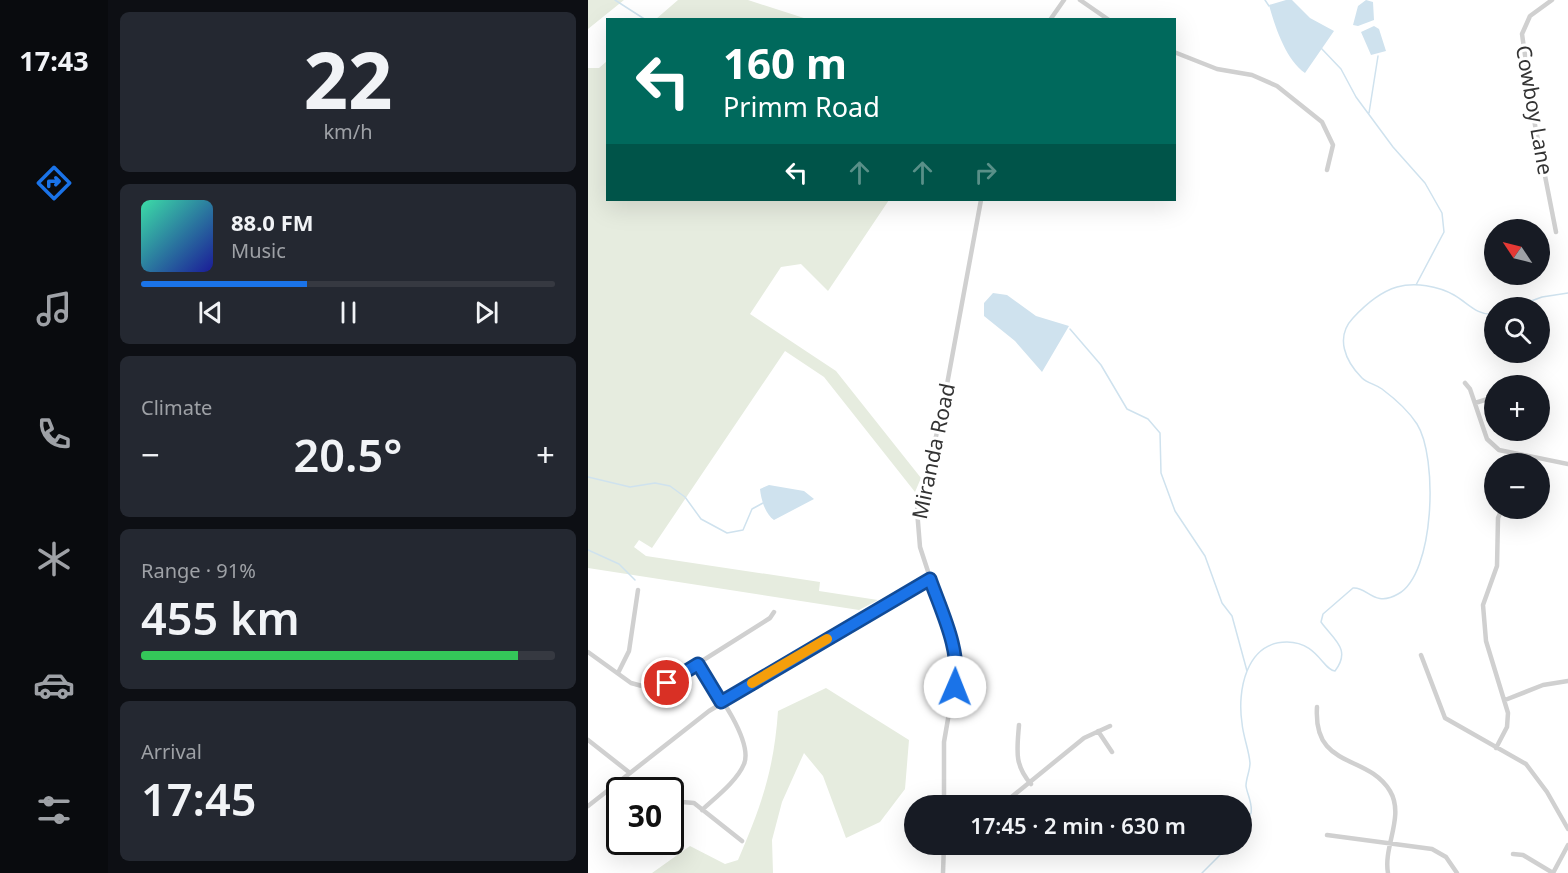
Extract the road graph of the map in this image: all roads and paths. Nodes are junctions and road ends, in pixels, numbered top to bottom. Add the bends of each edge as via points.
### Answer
1 (1064, 0) edge
2 (1080, 0) edge
3 (1552, 0) edge
4 (1051, 18) edge
5 (1106, 18) edge
6 (1176, 53) edge
7 (1327, 170) dead end
8 (981, 201) edge
9 (1556, 232) dead end
10 (1466, 383) dead end
11 (1484, 400) edge
12 (1475, 403) junction
13 (1568, 464) edge
14 (1498, 519) edge
15 (930, 579) junction
16 (638, 590) dead end
17 (774, 612) dead end
18 (588, 652) edge
19 (1421, 655) dead end
20 (698, 664) junction
21 (618, 673) junction
22 (1568, 681) edge
23 (1505, 700) junction
24 (721, 702) junction
25 (1317, 707) dead end
26 (1019, 725) dead end
27 (1110, 726) dead end
28 (1098, 731) junction
29 (588, 740) edge
30 (1496, 748) junction
31 (1112, 752) dead end
32 (630, 773) junction
33 (1031, 784) junction
34 (944, 795) edge
35 (1016, 795) edge
36 (684, 801) edge
37 (588, 806) edge
38 (702, 810) junction
39 (1568, 829) edge
40 (1327, 836) dead end
41 (742, 841) dead end
42 (1390, 843) junction
43 (1568, 845) edge
44 (1513, 854) dead end
45 (944, 855) edge
46 (944, 873) edge
47 (1388, 873) edge
48 (1457, 873) edge
49 (1553, 873) edge

1 - 4 street
2 - 5 street
3 - 9 street, Cowboy Lane via 1530,16 1522,34
6 - 7 street via 1277,86 1322,122 1333,145
8 - 15 street, Miranda Road via 941,417 917,510 918,538
10 - 12 street
11 - 12 street
12 - 13 street via 1487,439 1499,450
14 - 23 street via 1497,566 1483,605 1486,641
15 - 24 street
15 - 34 street, Miranda Road via 957,668 944,742
16 - 21 street via 628,657
17 - 20 street
18 - 21 street
19 - 30 street via 1445,718
20 - 21 street via 653,689 638,687
20 - 24 street
22 - 23 street
23 - 30 street via 1507,728
24 - 32 street
24 - 38 street via 741,734 746,755 738,774
25 - 42 street via 1317,724 1328,749 1379,778 1392,794 1395,810
26 - 33 street via 1016,760
27 - 28 street
28 - 31 street
28 - 33 street via 1078,742
29 - 32 street
30 - 39 street via 1534,772
32 - 37 street
33 - 35 street
36 - 38 street
38 - 41 street
40 - 42 street
42 - 47 street
42 - 48 street via 1437,851
43 - 49 street
44 - 49 street via 1523,855
45 - 46 street

